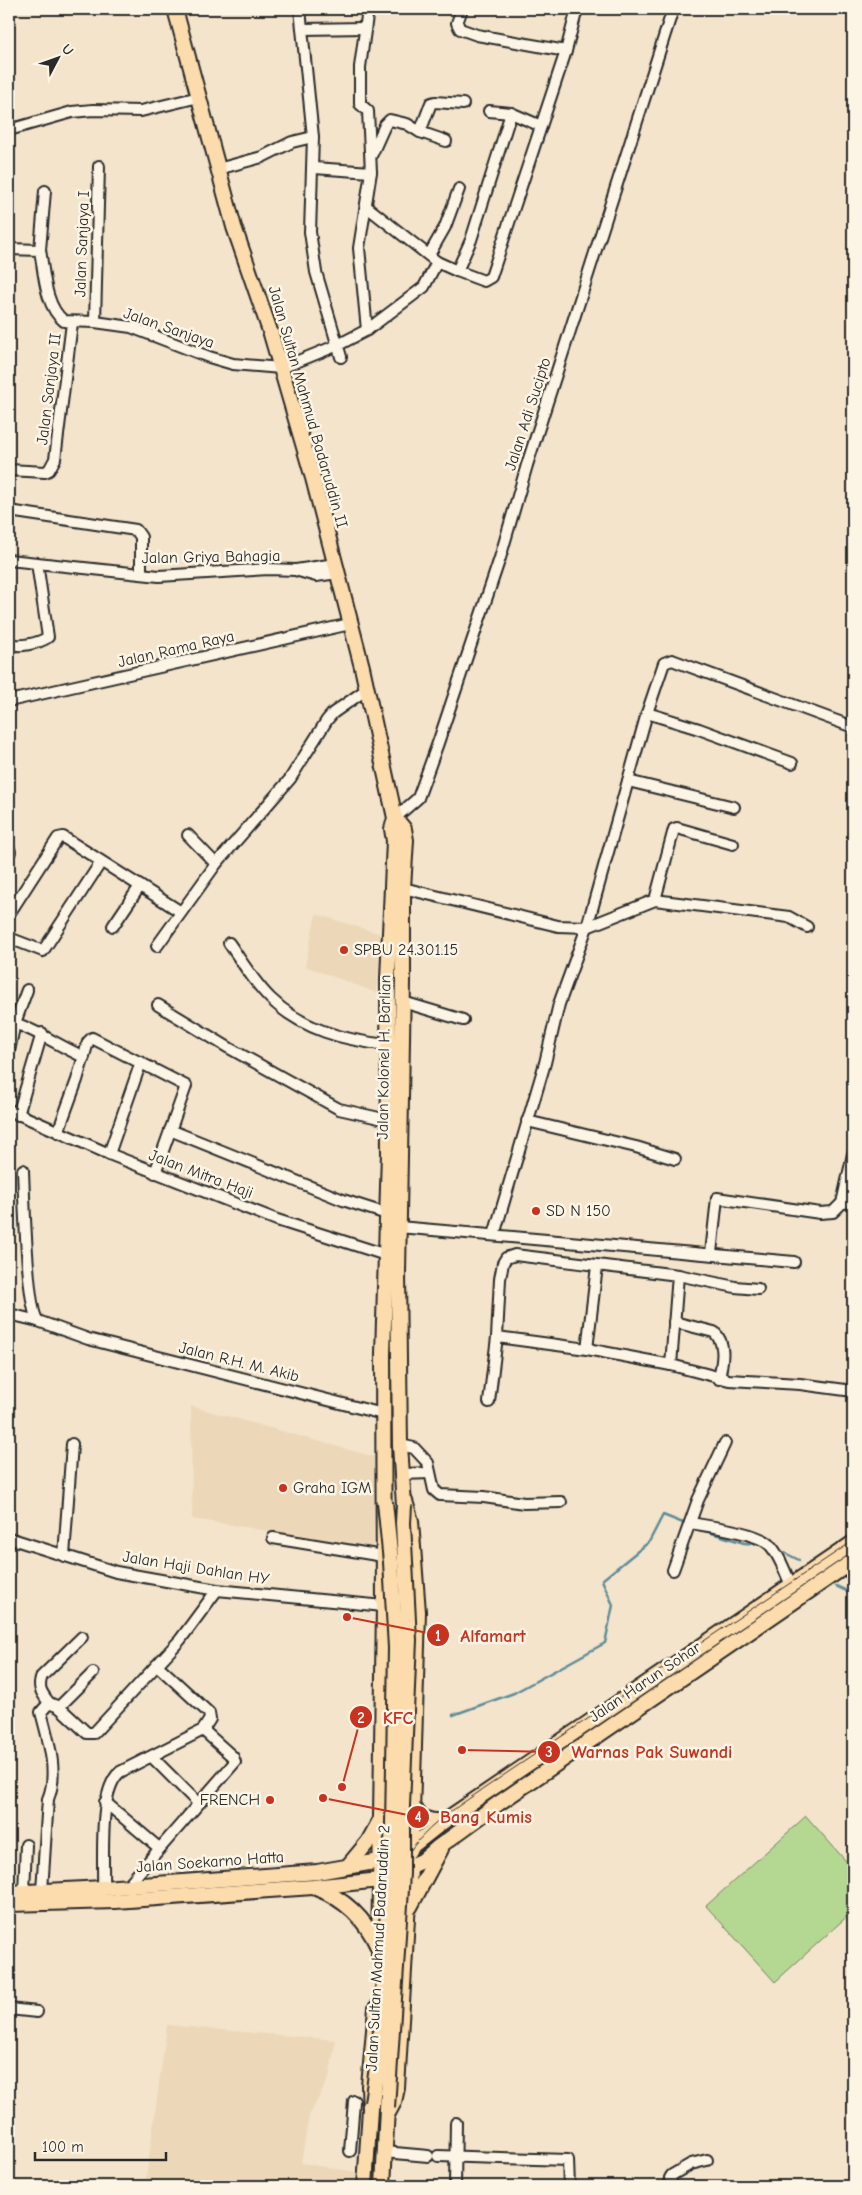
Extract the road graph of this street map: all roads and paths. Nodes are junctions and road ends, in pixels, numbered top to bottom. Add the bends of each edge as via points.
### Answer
1 (175, 9) edge
2 (300, 9) edge
3 (368, 9) edge
4 (462, 9) edge
5 (577, 9) edge
6 (673, 9) edge
7 (365, 28) junction
8 (303, 29) junction
9 (566, 51) junction
10 (199, 97) junction
11 (463, 104) dead end
12 (489, 111) dead end
13 (511, 114) junction
14 (541, 126) junction
15 (9, 130) edge
16 (420, 132) junction
17 (313, 137) junction
18 (446, 141) dead end
19 (372, 154) junction
20 (100, 166) dead end
21 (314, 168) junction
22 (218, 169) junction
23 (371, 172) junction
24 (459, 189) dead end
25 (45, 191) dead end
26 (367, 207) junction
27 (9, 249) edge
28 (40, 250) junction
29 (433, 258) junction
30 (457, 272) junction
31 (72, 322) junction
32 (95, 322) junction
33 (367, 330) junction
34 (338, 345) junction
35 (341, 356) dead end
36 (281, 368) junction
37 (9, 470) edge
38 (9, 511) edge
39 (9, 560) edge
40 (37, 563) junction
41 (337, 569) junction
42 (141, 574) junction
43 (350, 624) junction
44 (9, 642) edge
45 (367, 689) junction
46 (9, 701) edge
47 (647, 713) junction
48 (853, 727) edge
49 (792, 763) dead end
50 (628, 781) junction
51 (734, 807) dead end
52 (394, 818) junction
53 (188, 836) dead end
54 (733, 844) dead end
55 (101, 862) junction
56 (216, 864) junction
57 (140, 886) junction
58 (397, 886) junction
59 (655, 900) junction
60 (181, 912) junction
61 (9, 914) edge
62 (113, 926) dead end
63 (396, 926) junction
64 (587, 927) junction
65 (807, 927) dead end
66 (9, 938) edge
67 (229, 943) dead end
68 (157, 946) dead end
69 (27, 990) dead end
70 (403, 1002) junction
71 (158, 1005) dead end
72 (463, 1020) dead end
73 (12, 1022) edge
74 (42, 1034) junction
75 (387, 1046) junction
76 (9, 1051) edge
77 (84, 1057) junction
78 (140, 1062) junction
79 (13, 1112) edge
80 (388, 1120) junction
81 (527, 1122) junction
82 (170, 1130) junction
83 (58, 1132) junction
84 (109, 1154) junction
85 (853, 1154) edge
86 (675, 1159) dead end
87 (23, 1170) dead end
88 (155, 1173) junction
89 (853, 1202) edge
90 (842, 1203) junction
91 (387, 1214) junction
92 (399, 1227) junction
93 (494, 1235) junction
94 (711, 1253) junction
95 (386, 1255) junction
96 (794, 1262) dead end
97 (597, 1266) junction
98 (678, 1275) junction
99 (758, 1289) dead end
100 (9, 1314) edge
101 (38, 1321) junction
102 (674, 1322) junction
103 (497, 1337) junction
104 (587, 1350) junction
105 (671, 1365) junction
106 (719, 1379) junction
107 (853, 1391) edge
108 (489, 1402) dead end
109 (383, 1414) junction
110 (725, 1443) dead end
111 (72, 1444) dead end
112 (400, 1445) junction
113 (430, 1473) junction
114 (403, 1474) junction
115 (385, 1500) junction
116 (561, 1502) dead end
117 (404, 1503) junction
118 (689, 1524) junction
119 (9, 1538) edge
120 (273, 1538) dead end
121 (853, 1543) edge
122 (64, 1556) junction
123 (383, 1556) junction
124 (853, 1561) edge
125 (673, 1570) dead end
126 (791, 1585) junction
127 (217, 1590) junction
128 (384, 1606) junction
129 (743, 1618) junction
130 (751, 1630) junction
131 (82, 1637) dead end
132 (157, 1665) junction
133 (93, 1673) dead end
134 (49, 1703) junction
135 (59, 1707) junction
136 (203, 1730) junction
137 (152, 1757) junction
138 (382, 1793) junction
139 (411, 1798) junction
140 (106, 1802) junction
141 (198, 1803) junction
142 (380, 1820) junction
143 (444, 1821) junction
144 (445, 1842) junction
145 (26, 1845) dead end
146 (411, 1847) junction
147 (159, 1848) junction
148 (380, 1861) junction
149 (405, 1865) junction
150 (348, 1866) junction
151 (380, 1880) junction
152 (128, 1886) junction
153 (313, 1887) junction
154 (104, 1888) junction
155 (24, 1892) junction
156 (42, 1892) junction
157 (9, 1893) edge
158 (9, 1904) edge
159 (380, 1908) junction
160 (409, 1910) junction
161 (379, 1950) junction
162 (9, 2009) edge
163 (36, 2012) dead end
164 (354, 2101) dead end
165 (371, 2111) junction
166 (387, 2112) junction
167 (352, 2119) junction
168 (456, 2123) dead end
169 (350, 2151) dead end
170 (384, 2152) junction
171 (456, 2157) junction
172 (707, 2160) dead end
173 (365, 2186) edge
174 (383, 2186) edge
175 (455, 2186) edge
176 (569, 2186) edge
177 (672, 2186) edge

1 - 10 highway, Jalan Sultan Mahmud Badaruddin II
2 - 8 street
3 - 7 street
4 - 9 street via 457,23 460,30
5 - 9 street
6 - 52 street, Jalan Adi Sucipto via 500,558 438,743 418,798
7 - 8 street
7 - 19 street via 360,101 368,110
8 - 17 street
9 - 14 street
10 - 15 street via 141,110 72,112
10 - 22 highway, Jalan Sultan Mahmud Badaruddin II
11 - 16 street via 431,103
12 - 13 street
13 - 14 street
13 - 30 street via 471,240
14 - 30 street via 491,277 484,281
16 - 18 street
16 - 19 street via 407,124 390,120
17 - 21 street
17 - 22 street via 292,142 262,157
19 - 23 street
20 - 32 street, Jalan Sanjaya I
21 - 23 street
21 - 34 street via 310,232 316,272
22 - 36 highway, Jalan Sultan Mahmud Badaruddin II
23 - 26 street
24 - 29 street
25 - 28 street
26 - 29 street
26 - 33 street via 359,248
27 - 28 street
28 - 31 street via 55,312 64,321
29 - 30 street
29 - 33 street via 424,287
31 - 32 street, Jalan Sanjaya
31 - 37 street, Jalan Sanjaya II via 55,459 45,472
32 - 36 street, Jalan Sanjaya via 131,327 209,358 233,364
33 - 34 street
34 - 35 street
34 - 36 street
36 - 41 highway, Jalan Sultan Mahmud Badaruddin II
38 - 42 street via 136,530 141,537
39 - 40 street, Jalan Griya Bahagia
40 - 42 street, Jalan Griya Bahagia
40 - 44 street via 48,637 16,646
41 - 42 street, Jalan Griya Bahagia via 316,576 295,570 269,569 159,576
41 - 43 highway, Jalan Sultan Mahmud Badaruddin II
43 - 45 highway, Jalan Sultan Mahmud Badaruddin II
43 - 46 street, Jalan Rama Raya
45 - 52 highway, Jalan Sultan Mahmud Badaruddin II
45 - 56 street via 333,713 286,783
47 - 48 street via 664,664 672,660
47 - 49 street
47 - 50 street
50 - 51 street
50 - 64 street
52 - 58 highway, Jalan Kolonel H. Barlian via 404,829 406,840
53 - 56 street
54 - 59 street via 674,829
55 - 57 street
55 - 61 street via 61,837
55 - 66 street via 43,951
56 - 60 street
57 - 60 street
57 - 62 street
58 - 63 highway, Jalan Kolonel H. Barlian
58 - 64 street via 558,926
59 - 64 street
59 - 65 street via 788,917
60 - 68 street
63 - 70 highway, Jalan Kolonel H. Barlian
63 - 75 highway, Jalan Kolonel H. Barlian
64 - 81 street via 559,1004
67 - 75 street via 270,999 294,1019 340,1037
69 - 73 street
70 - 72 street
70 - 92 highway, Jalan Kolonel H. Barlian
71 - 80 street via 339,1109
73 - 74 street
73 - 76 street
74 - 77 street
74 - 79 street
75 - 80 highway, Jalan Kolonel H. Barlian
77 - 78 street via 92,1038
77 - 83 street
78 - 82 street via 186,1086
78 - 84 street
79 - 83 street, Jalan Mitra Haji
80 - 91 highway, Jalan Kolonel H. Barlian
81 - 86 street
81 - 93 street
82 - 88 street
82 - 91 street via 343,1200
83 - 84 street, Jalan Mitra Haji
84 - 88 street, Jalan Mitra Haji
85 - 90 street
87 - 101 street via 32,1298
88 - 95 street, Jalan Mitra Haji via 277,1220
89 - 90 street
90 - 94 street via 833,1212 820,1213 717,1198
91 - 95 highway, Jalan Kolonel H. Barlian
92 - 93 street
92 - 112 highway, Jalan Kolonel H. Barlian
93 - 94 street
94 - 96 street
95 - 109 highway, Jalan Kolonel H. Barlian
97 - 98 street
97 - 103 street via 515,1255 506,1258 500,1279
97 - 104 street
98 - 99 street
98 - 102 street
100 - 101 street, Jalan R.H. M. Akib
101 - 109 street, Jalan R.H. M. Akib via 88,1339
102 - 105 street
102 - 106 street via 719,1336 722,1346
103 - 104 street
103 - 108 street
104 - 105 street
105 - 106 street
106 - 107 street
109 - 115 highway, Jalan Kolonel H. Barlian
110 - 118 street
111 - 122 street
112 - 113 street via 417,1451 428,1463
112 - 114 highway, Jalan Kolonel H. Barlian
113 - 114 street
113 - 116 street via 434,1490 440,1495 524,1503
114 - 117 highway, Jalan Kolonel H. Barlian
115 - 123 highway
115 - 165 highway, Jalan Sultan Mahmud Badaruddin 2, bridge via 396,1648 392,1824 380,2046
117 - 139 highway via 411,1521 418,1612
117 - 166 highway, Jalan Sultan Mahmud Badaruddin 2, bridge via 409,1640 402,1873
118 - 125 street
118 - 126 street via 722,1528 771,1546
119 - 122 street, Jalan Haji Dahlan HY
120 - 123 street
121 - 126 highway, Jalan Harun Sohar
122 - 127 street, Jalan Haji Dahlan HY via 116,1572
123 - 128 highway
124 - 130 highway, Jalan Harun Sohar
126 - 129 highway, Jalan Harun Sohar
127 - 128 street, Jalan Haji Dahlan HY
127 - 132 street
128 - 138 highway
129 - 130 highway
129 - 143 highway, Jalan Harun Sohar
130 - 144 highway, Jalan Harun Sohar
131 - 134 street via 42,1676 40,1690
132 - 135 street via 94,1733 87,1733
132 - 136 street via 209,1713 210,1719
133 - 135 street
134 - 135 street
134 - 156 street via 41,1712 53,1785 48,1799
136 - 137 street
136 - 141 street via 235,1762
137 - 140 street via 114,1777
137 - 141 street
138 - 139 highway via 392,1798
138 - 142 highway
139 - 143 highway via 424,1819
139 - 146 highway
140 - 147 street
140 - 154 street
141 - 147 street
142 - 148 highway
142 - 150 highway via 368,1842
143 - 146 highway, Jalan Harun Sohar
144 - 149 highway, Jalan Harun Sohar via 422,1861
144 - 160 highway
145 - 155 street
146 - 148 highway, Jalan Soekarno Hatta
146 - 149 highway
147 - 152 street
148 - 149 highway via 393,1860
148 - 150 highway, Jalan Soekarno Hatta
148 - 151 highway
149 - 151 highway, Jalan Soekarno Hatta
149 - 160 highway
150 - 152 highway, Jalan Soekarno Hatta via 317,1872
151 - 153 highway, Jalan Soekarno Hatta
151 - 159 highway
152 - 154 highway, Jalan Soekarno Hatta
153 - 158 highway, Jalan Soekarno Hatta
153 - 161 highway via 355,1911
154 - 156 highway, Jalan Soekarno Hatta
155 - 156 highway, Jalan Soekarno Hatta
155 - 157 highway, Jalan Soekarno Hatta
159 - 160 highway via 397,1901
159 - 161 highway
160 - 166 highway via 397,2088 394,2102
161 - 165 highway via 369,2086
162 - 163 street
164 - 167 street
165 - 167 street
165 - 173 highway
166 - 170 highway, Jalan Sultan Mahmud Badaruddin 2
167 - 169 street
168 - 171 street
170 - 171 street
170 - 174 highway, Jalan Sultan Mahmud Badaruddin 2
171 - 175 street
171 - 176 street via 568,2160
172 - 177 street via 691,2164 672,2175

